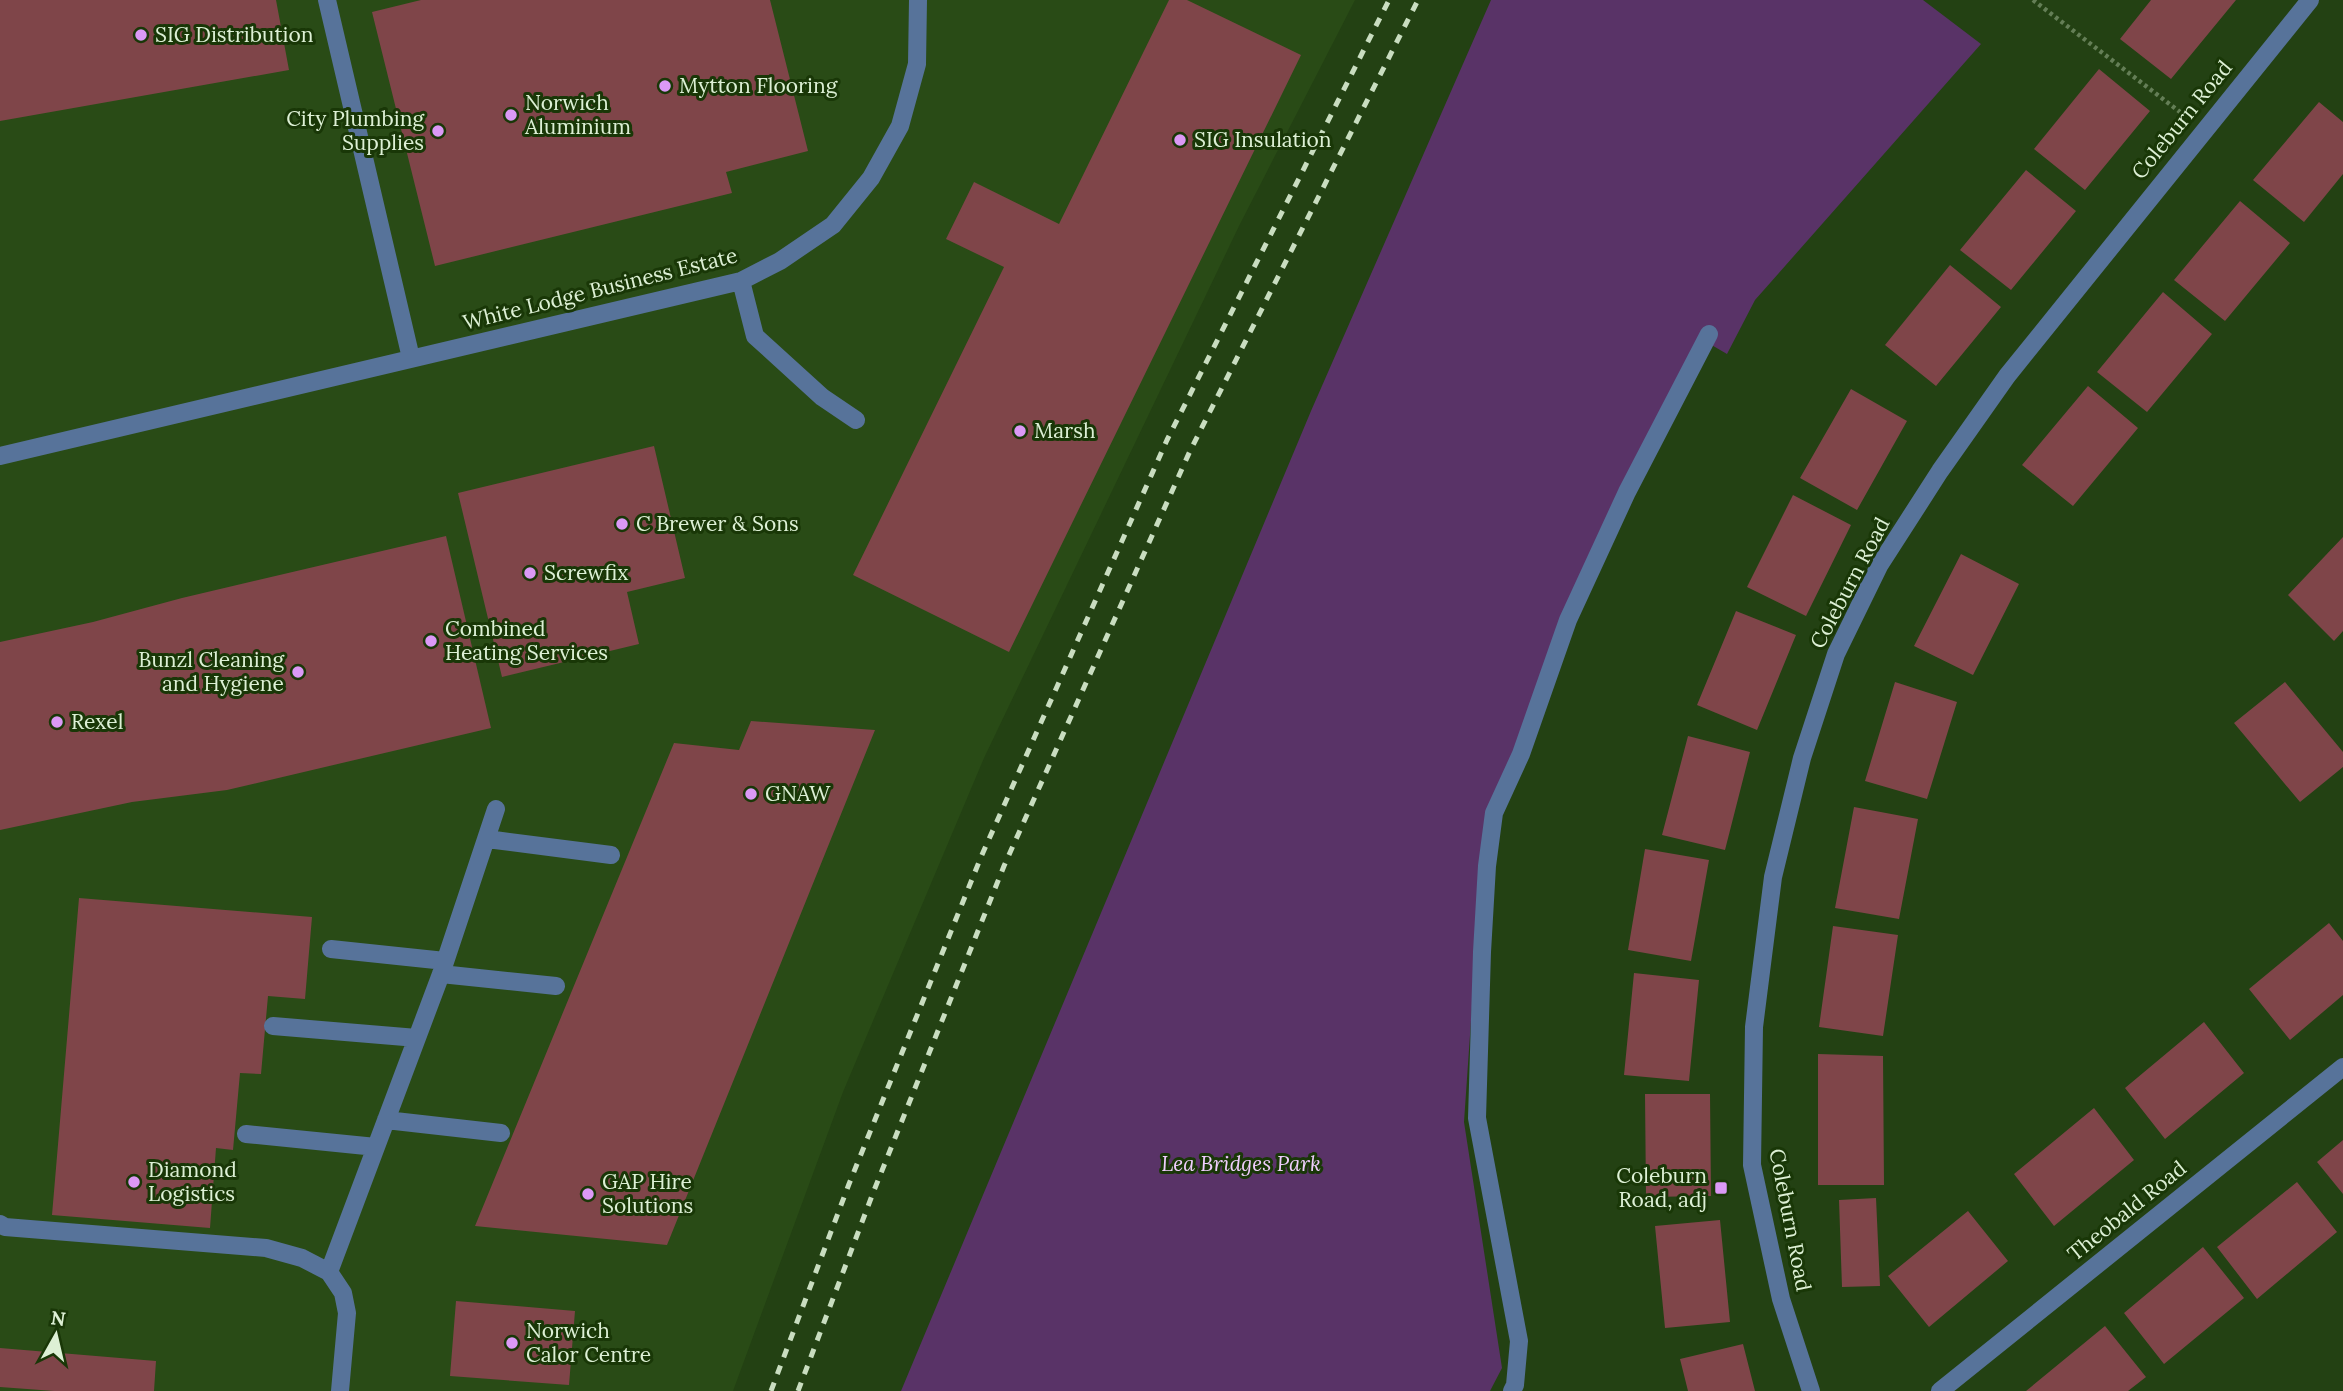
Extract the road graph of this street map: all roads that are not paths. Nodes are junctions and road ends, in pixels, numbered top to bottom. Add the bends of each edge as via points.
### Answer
1 (327, 0) edge
2 (918, 0) edge
3 (2310, 0) edge
4 (741, 281) junction
5 (1709, 334) dead end
6 (411, 358) junction
7 (856, 421) dead end
8 (0, 456) edge
9 (496, 809) dead end
10 (487, 839) junction
11 (611, 855) dead end
12 (331, 949) dead end
13 (443, 967) junction
14 (556, 986) dead end
15 (273, 1026) dead end
16 (417, 1038) junction
17 (2343, 1067) edge
18 (386, 1120) junction
19 (501, 1132) dead end
20 (246, 1134) dead end
21 (376, 1146) junction
22 (0, 1224) edge
23 (329, 1272) junction
24 (340, 1391) edge
25 (1512, 1391) edge
26 (1811, 1391) edge
27 (1940, 1391) edge

1 - 6 street
2 - 4 street, White Lodge Business Estate via 917,64 900,126 871,178 832,226
3 - 26 street, Coleburn Road via 2007,376 1879,566 1836,654 1802,758 1773,877 1754,1027 1752,1165 1781,1300
4 - 6 street, White Lodge Business Estate
4 - 7 street via 755,335 822,397
5 - 25 street via 1627,492 1568,620 1521,754 1493,813 1482,952 1477,1118 1519,1341
6 - 8 street, White Lodge Business Estate
9 - 10 street
10 - 11 street
10 - 13 street
12 - 13 street
13 - 14 street
13 - 16 street
15 - 16 street
16 - 18 street
17 - 27 street, Theobald Road
18 - 19 street
18 - 21 street
20 - 21 street
21 - 23 street
22 - 23 street via 265,1248 302,1258
23 - 24 street via 343,1293 346,1312

